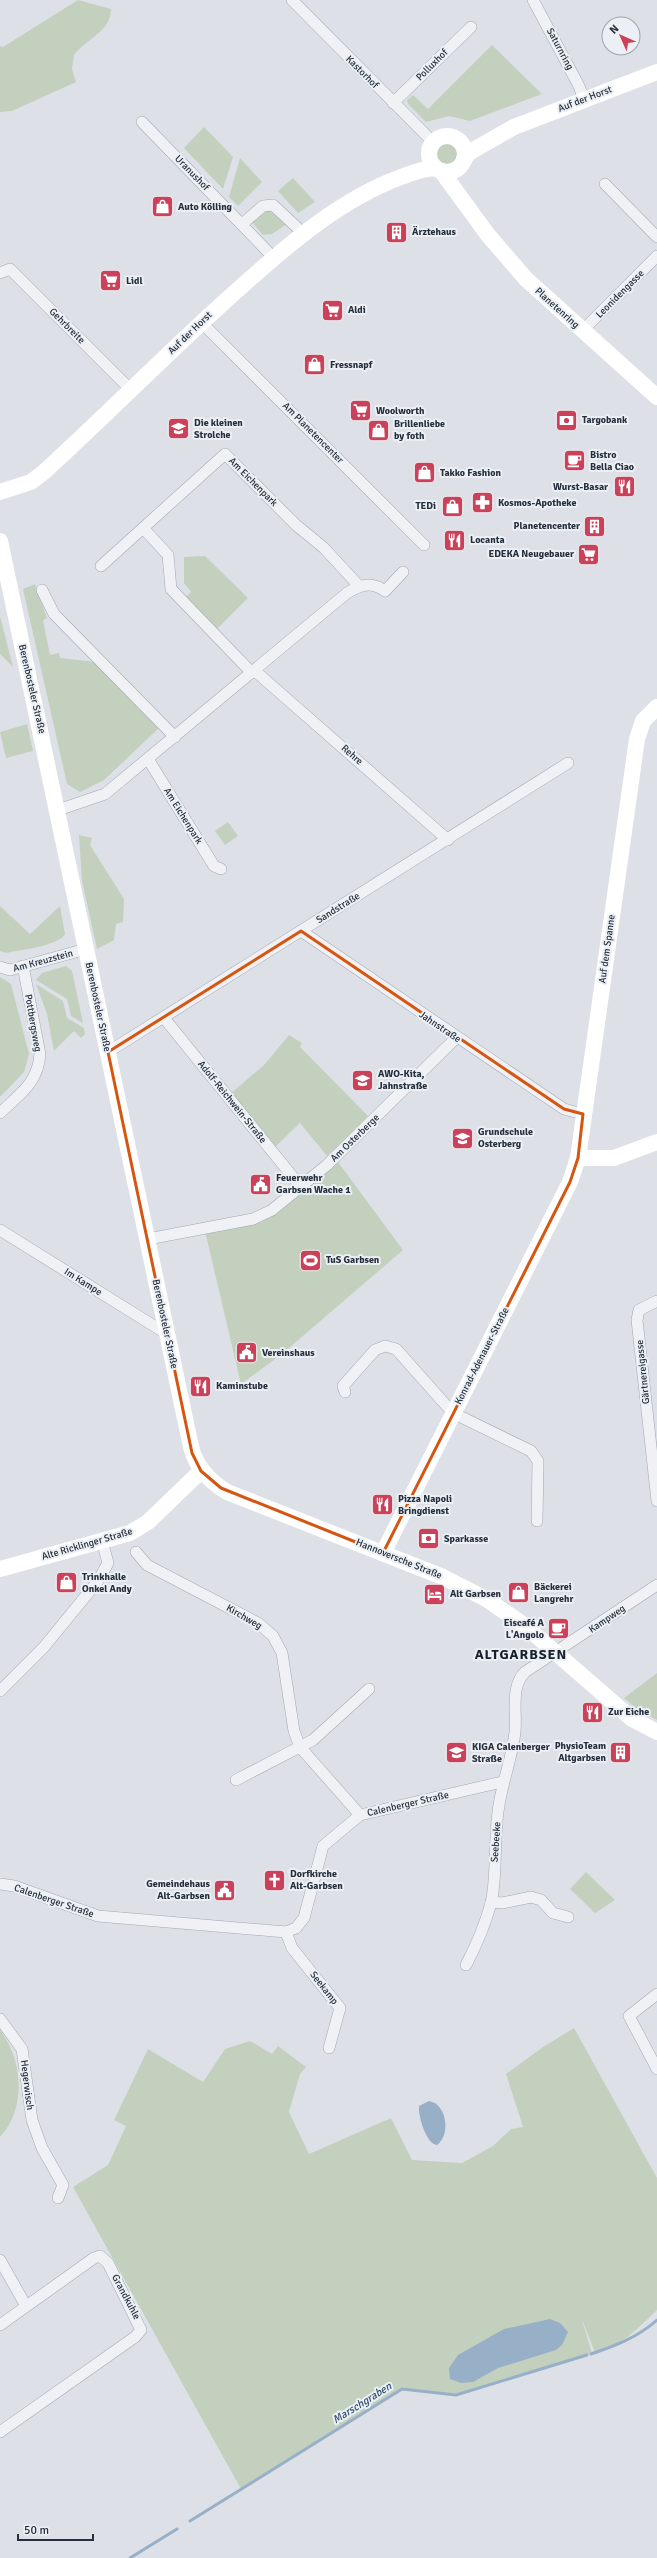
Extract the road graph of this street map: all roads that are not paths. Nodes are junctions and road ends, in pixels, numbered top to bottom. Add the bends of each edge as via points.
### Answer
1 (292, 0) edge
2 (533, 0) edge
3 (470, 27) dead end
4 (657, 72) edge
5 (584, 100) junction
6 (393, 103) junction
7 (142, 122) dead end
8 (514, 127) junction
9 (458, 140) junction
10 (431, 146) junction
11 (463, 162) junction
12 (439, 170) junction
13 (389, 182) junction
14 (605, 184) dead end
15 (469, 206) junction
16 (242, 224) junction
17 (304, 234) junction
18 (657, 237) edge
19 (657, 256) edge
20 (274, 258) junction
21 (0, 273) edge
22 (202, 322) junction
23 (582, 331) junction
24 (131, 390) junction
25 (657, 398) edge
26 (0, 492) edge
27 (143, 528) junction
28 (0, 541) edge
29 (424, 545) dead end
30 (101, 566) dead end
31 (403, 572) dead end
32 (359, 586) junction
33 (42, 590) dead end
34 (253, 672) junction
35 (657, 707) edge
36 (175, 738) junction
37 (148, 759) junction
38 (568, 763) dead end
39 (58, 810) junction
40 (448, 840) junction
41 (221, 868) dead end
42 (301, 931) junction
43 (86, 949) junction
44 (23, 966) junction
45 (0, 967) edge
46 (164, 1018) junction
47 (456, 1038) junction
48 (108, 1052) junction
49 (0, 1113) edge
50 (583, 1114) junction
51 (657, 1142) edge
52 (578, 1158) junction
53 (301, 1187) junction
54 (0, 1230) edge
55 (148, 1239) junction
56 (657, 1301) edge
57 (167, 1334) junction
58 (345, 1392) dead end
59 (453, 1413) junction
60 (202, 1471) junction
61 (657, 1501) edge
62 (537, 1521) dead end
63 (102, 1541) junction
64 (136, 1552) dead end
65 (383, 1553) junction
66 (0, 1569) edge
67 (657, 1585) edge
68 (556, 1652) junction
69 (369, 1690) dead end
70 (0, 1691) edge
71 (657, 1732) edge
72 (300, 1747) junction
73 (236, 1780) dead end
74 (502, 1782) junction
75 (360, 1815) junction
76 (0, 1884) edge
77 (491, 1902) junction
78 (568, 1917) dead end
79 (286, 1932) junction
80 (466, 1966) dead end
81 (657, 1994) edge
82 (0, 2019) edge
83 (330, 2048) dead end
84 (657, 2069) edge
85 (58, 2198) dead end
86 (0, 2260) edge
87 (26, 2306) junction
88 (0, 2325) edge
89 (0, 2432) edge

1 - 6 street, Kastorhof
2 - 5 street, Saturnring
3 - 6 street, Polluxhof
4 - 5 street, Auf der Horst
5 - 8 street, Auf der Horst
6 - 10 street, Kastorhof
7 - 16 street, Uranushof
8 - 9 street, Auf der Horst
8 - 11 street, Auf der Horst via 470,152
9 - 10 street via 444,136
9 - 11 street via 465,152
10 - 12 street via 429,156
10 - 13 street, Auf der Horst
11 - 12 street via 449,172
11 - 15 street, Planetenring
12 - 13 street, Auf der Horst via 423,170
12 - 15 street, Planetenring via 449,178 459,197
13 - 17 street, Auf der Horst via 337,211
14 - 18 street
15 - 23 street, Planetenring via 488,235 514,266
16 - 17 street via 263,206 273,205
16 - 20 street, Uranushof
17 - 20 street, Auf der Horst
19 - 23 street, Leonidengasse
20 - 22 street, Auf der Horst
21 - 24 street, Gehrbreite via 10,269
22 - 24 street, Auf der Horst
22 - 29 street, Am Planetencenter
23 - 25 street, Planetenring
24 - 26 street, Auf der Horst via 44,472 31,482
27 - 30 street, Am Eichenpark
27 - 32 street, Am Eichenpark via 225,454 296,525 324,548
27 - 34 street via 168,555 171,589
28 - 39 street, Berenbosteler Straße
31 - 32 street via 385,591 369,584
32 - 34 street via 347,593
33 - 36 street via 54,614
34 - 36 street
34 - 40 street, Rehre
35 - 50 street, Auf dem Spanne via 643,721 637,739
36 - 37 street
37 - 39 street via 105,794
37 - 41 street, Am Eichenpark via 214,866
38 - 40 street, Sandstraße
39 - 43 street, Berenbosteler Straße
40 - 42 street, Sandstraße
42 - 46 street, Sandstraße
42 - 47 street, Jahnstraße
43 - 44 street, Am Kreuzstein
43 - 48 street, Berenbosteler Straße
44 - 45 street, Am Kreuzstein via 10,970
44 - 49 street, Pottbergsweg via 40,1054 39,1068 30,1084
46 - 48 street, Sandstraße
46 - 53 street, Adolf-Reichwein-Straße
47 - 50 street, Jahnstraße via 564,1109
47 - 53 street, Am Osterberge via 327,1165
48 - 55 street, Berenbosteler Straße
50 - 52 street, Auf dem Spanne
51 - 52 street via 614,1158
52 - 59 street, Konrad-Adenauer-Straße via 570,1182
53 - 55 street, Am Osterberge via 282,1204 260,1217
54 - 57 street, Im Kampe
55 - 57 street, Berenbosteler Straße
56 - 61 street, Gärtnereigasse via 639,1310 637,1318
57 - 60 street, Berenbosteler Straße via 192,1453
58 - 59 street via 343,1386 370,1355 380,1347 391,1346
59 - 62 street via 536,1455
59 - 65 street, Konrad-Adenauer-Straße
60 - 63 street, Alte Ricklinger Straße via 140,1528
60 - 65 street, Hannoversche Straße via 214,1484 227,1492
63 - 66 street, Alte Ricklinger Straße
63 - 70 street via 108,1563 98,1581 44,1647
64 - 72 street, Kirchweg via 148,1565 258,1623 272,1636 282,1653 294,1731
65 - 68 street, Hannoversche Straße via 443,1577 486,1599
67 - 68 street, Kampweg
68 - 71 street, Hannoversche Straße via 632,1719
68 - 74 street via 525,1672 517,1682 512,1752
69 - 72 street via 313,1740
72 - 73 street
72 - 75 street, Kirchweg
74 - 75 street, Calenberger Straße
74 - 77 street, Seebeeke
75 - 79 street, Calenberger Straße via 323,1846 304,1918 296,1928
76 - 79 street, Calenberger Straße via 14,1886 98,1916
77 - 78 street via 502,1903 531,1897 541,1900 553,1913
77 - 80 street, Seebeeke via 476,1946
79 - 83 street, Seekamp via 292,1948 340,2008
81 - 84 street via 629,2016
82 - 85 street, Hegerwisch via 22,2049 32,2120 42,2148 63,2185
86 - 87 street
87 - 88 street, Grandkuhle
87 - 89 street, Grandkuhle via 94,2258 103,2257 140,2324 140,2332

